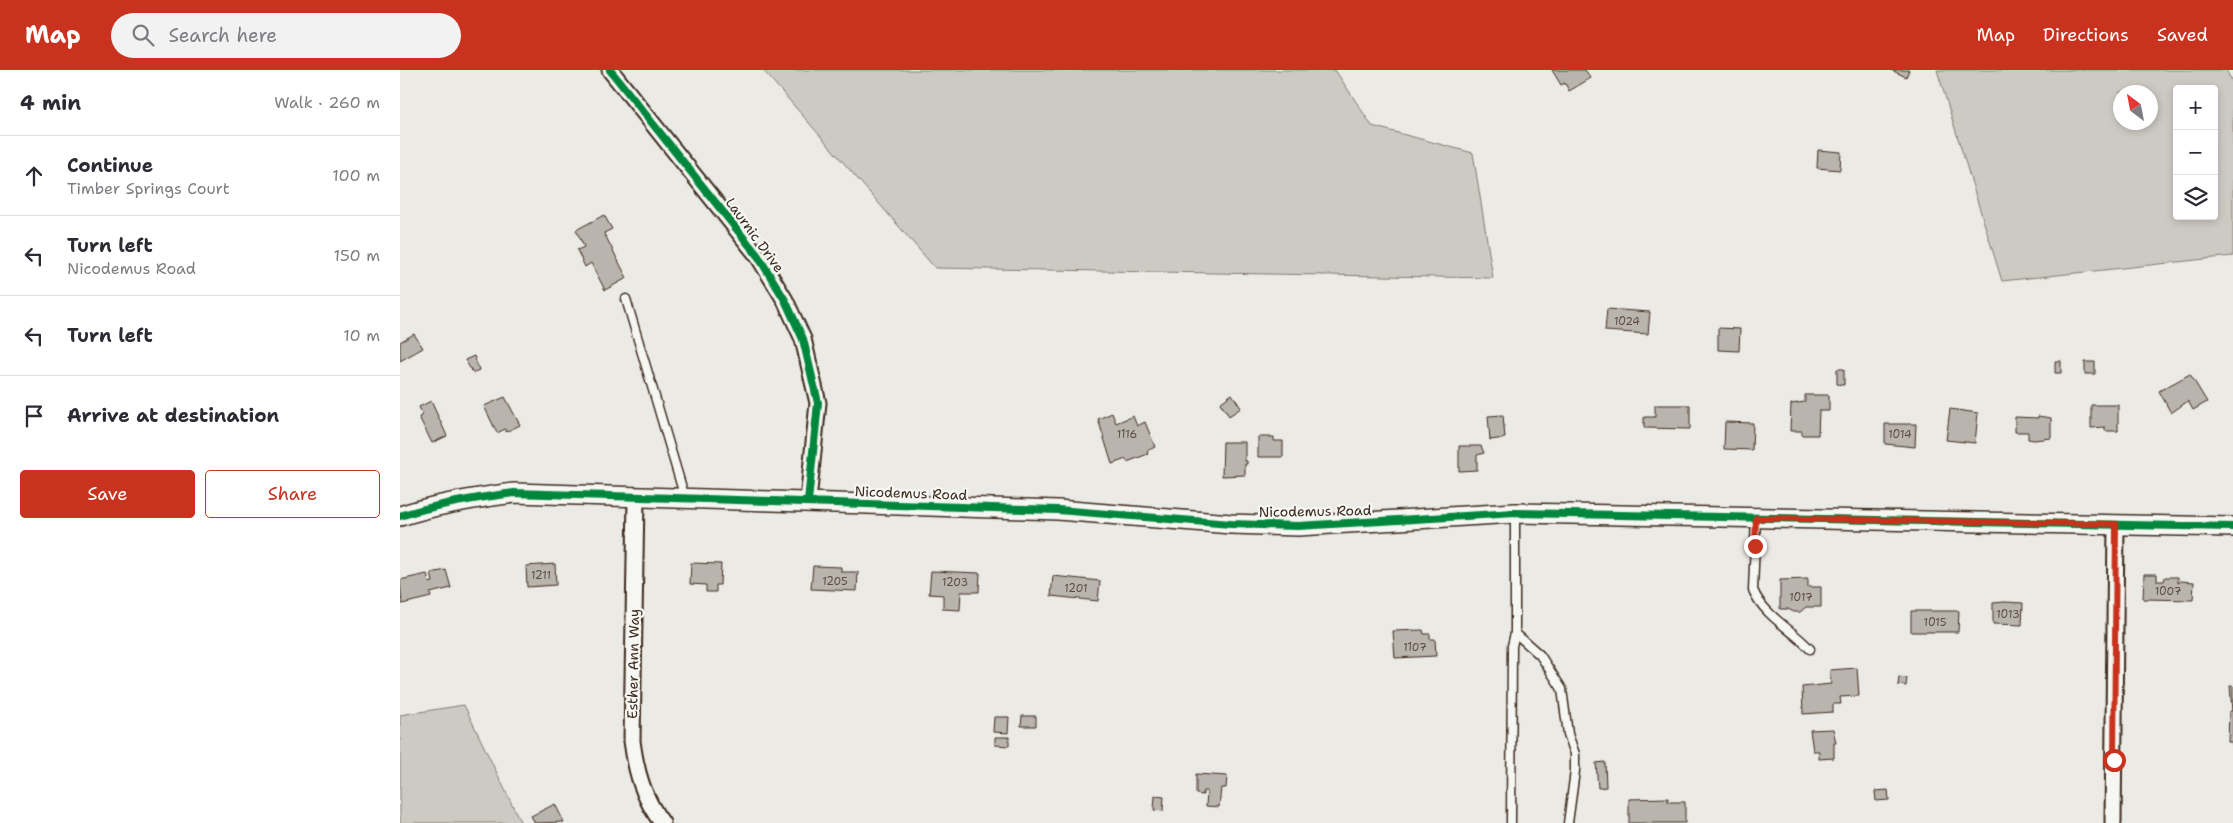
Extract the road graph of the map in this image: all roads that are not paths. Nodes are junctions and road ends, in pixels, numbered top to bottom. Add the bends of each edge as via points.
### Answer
1 (610, 70) edge
2 (626, 299) dead end
3 (636, 498) junction
4 (685, 499) junction
5 (808, 501) junction
6 (1515, 513) junction
7 (400, 516) edge
8 (1756, 518) junction
9 (2116, 524) junction
10 (2233, 527) edge
11 (1515, 633) junction
12 (1810, 649) dead end
13 (662, 823) edge
14 (1511, 823) edge
15 (1568, 823) edge
16 (2113, 823) edge

1 - 5 street, Laurnic Drive via 758,256 785,300 803,339 818,403
2 - 4 lane
3 - 4 street, Nicodemus Road
3 - 7 street, Nicodemus Road via 514,493 462,500
3 - 13 street, Esther Ann Way via 632,741 642,788
4 - 5 street, Nicodemus Road
5 - 6 street, Nicodemus Road via 1058,510 1298,526
6 - 8 street, Nicodemus Road
6 - 11 lane
8 - 9 street, Nicodemus Road
8 - 12 lane via 1755,596 1771,615
9 - 10 street, Nicodemus Road
9 - 16 street
11 - 14 lane via 1512,646
11 - 15 lane via 1540,655 1562,689 1568,734 1575,754

